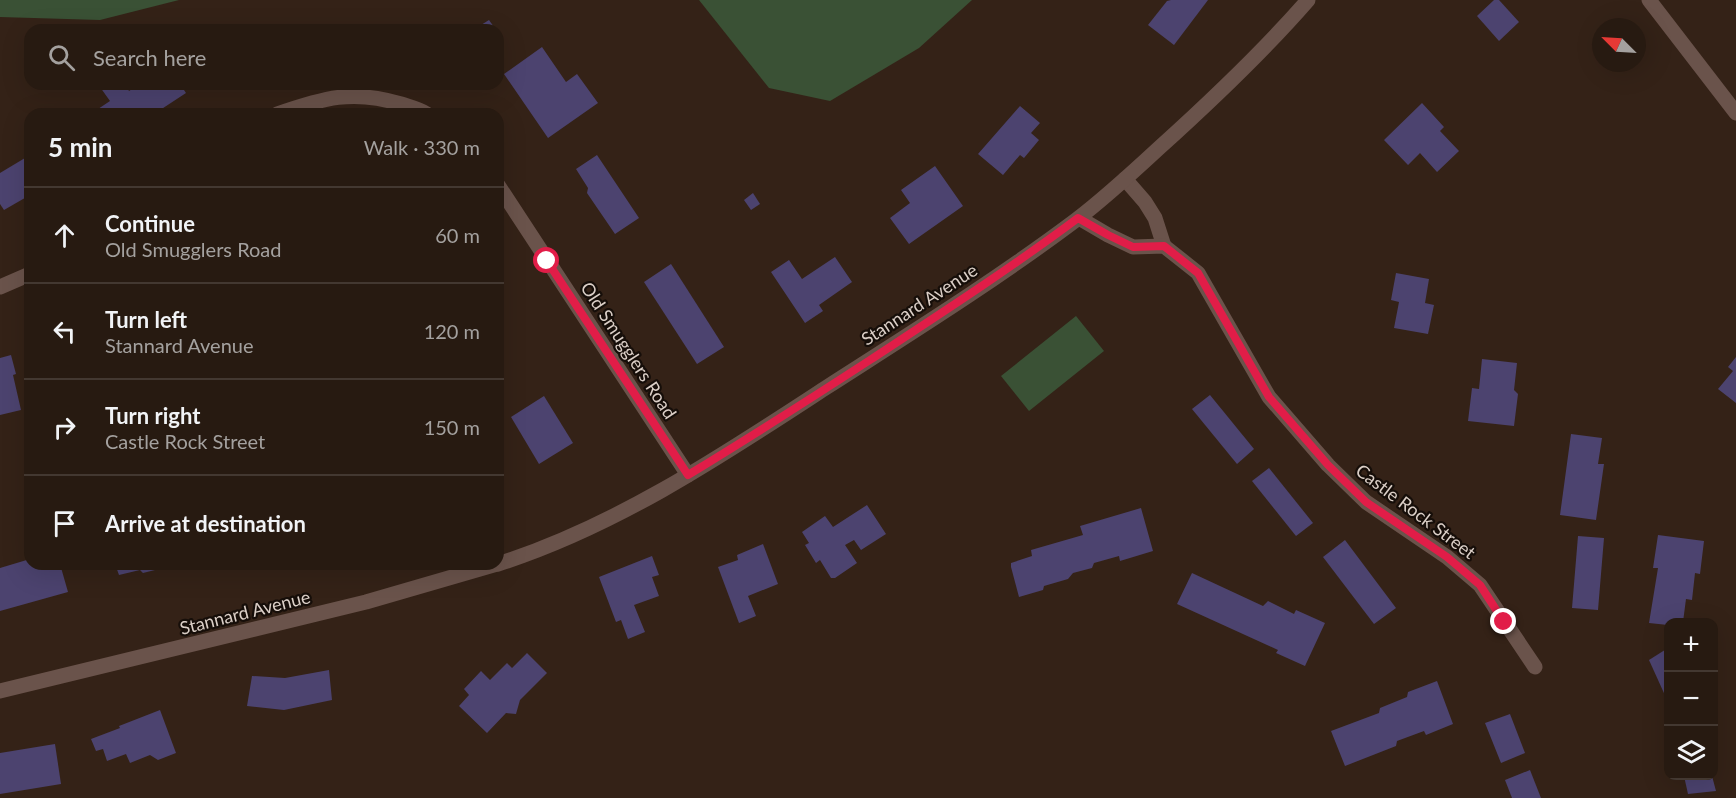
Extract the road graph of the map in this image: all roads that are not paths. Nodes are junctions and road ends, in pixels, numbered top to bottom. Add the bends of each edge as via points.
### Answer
1 (1308, 0) edge
2 (1649, 0) edge
3 (295, 108) edge
4 (414, 108) edge
5 (1736, 113) edge
6 (1125, 179) junction
7 (504, 194) edge
8 (1078, 218) junction
9 (1164, 246) junction
10 (24, 277) edge
11 (0, 287) edge
12 (688, 475) junction
13 (504, 562) edge
14 (477, 570) edge
15 (1535, 668) dead end
16 (0, 691) edge

1 - 6 street, Stannard Avenue via 1282,30
2 - 5 street
3 - 4 street via 344,96 384,99
6 - 8 street, Stannard Avenue
6 - 9 street via 1155,218
7 - 12 street, Old Smugglers Road
8 - 9 street via 1133,247
8 - 12 street, Stannard Avenue via 1022,260
9 - 15 street, Castle Rock Street via 1198,273 1269,397 1328,465 1366,502 1447,557 1480,585
10 - 11 street
12 - 13 street, Stannard Avenue via 615,516
14 - 16 street, Stannard Avenue via 366,602

